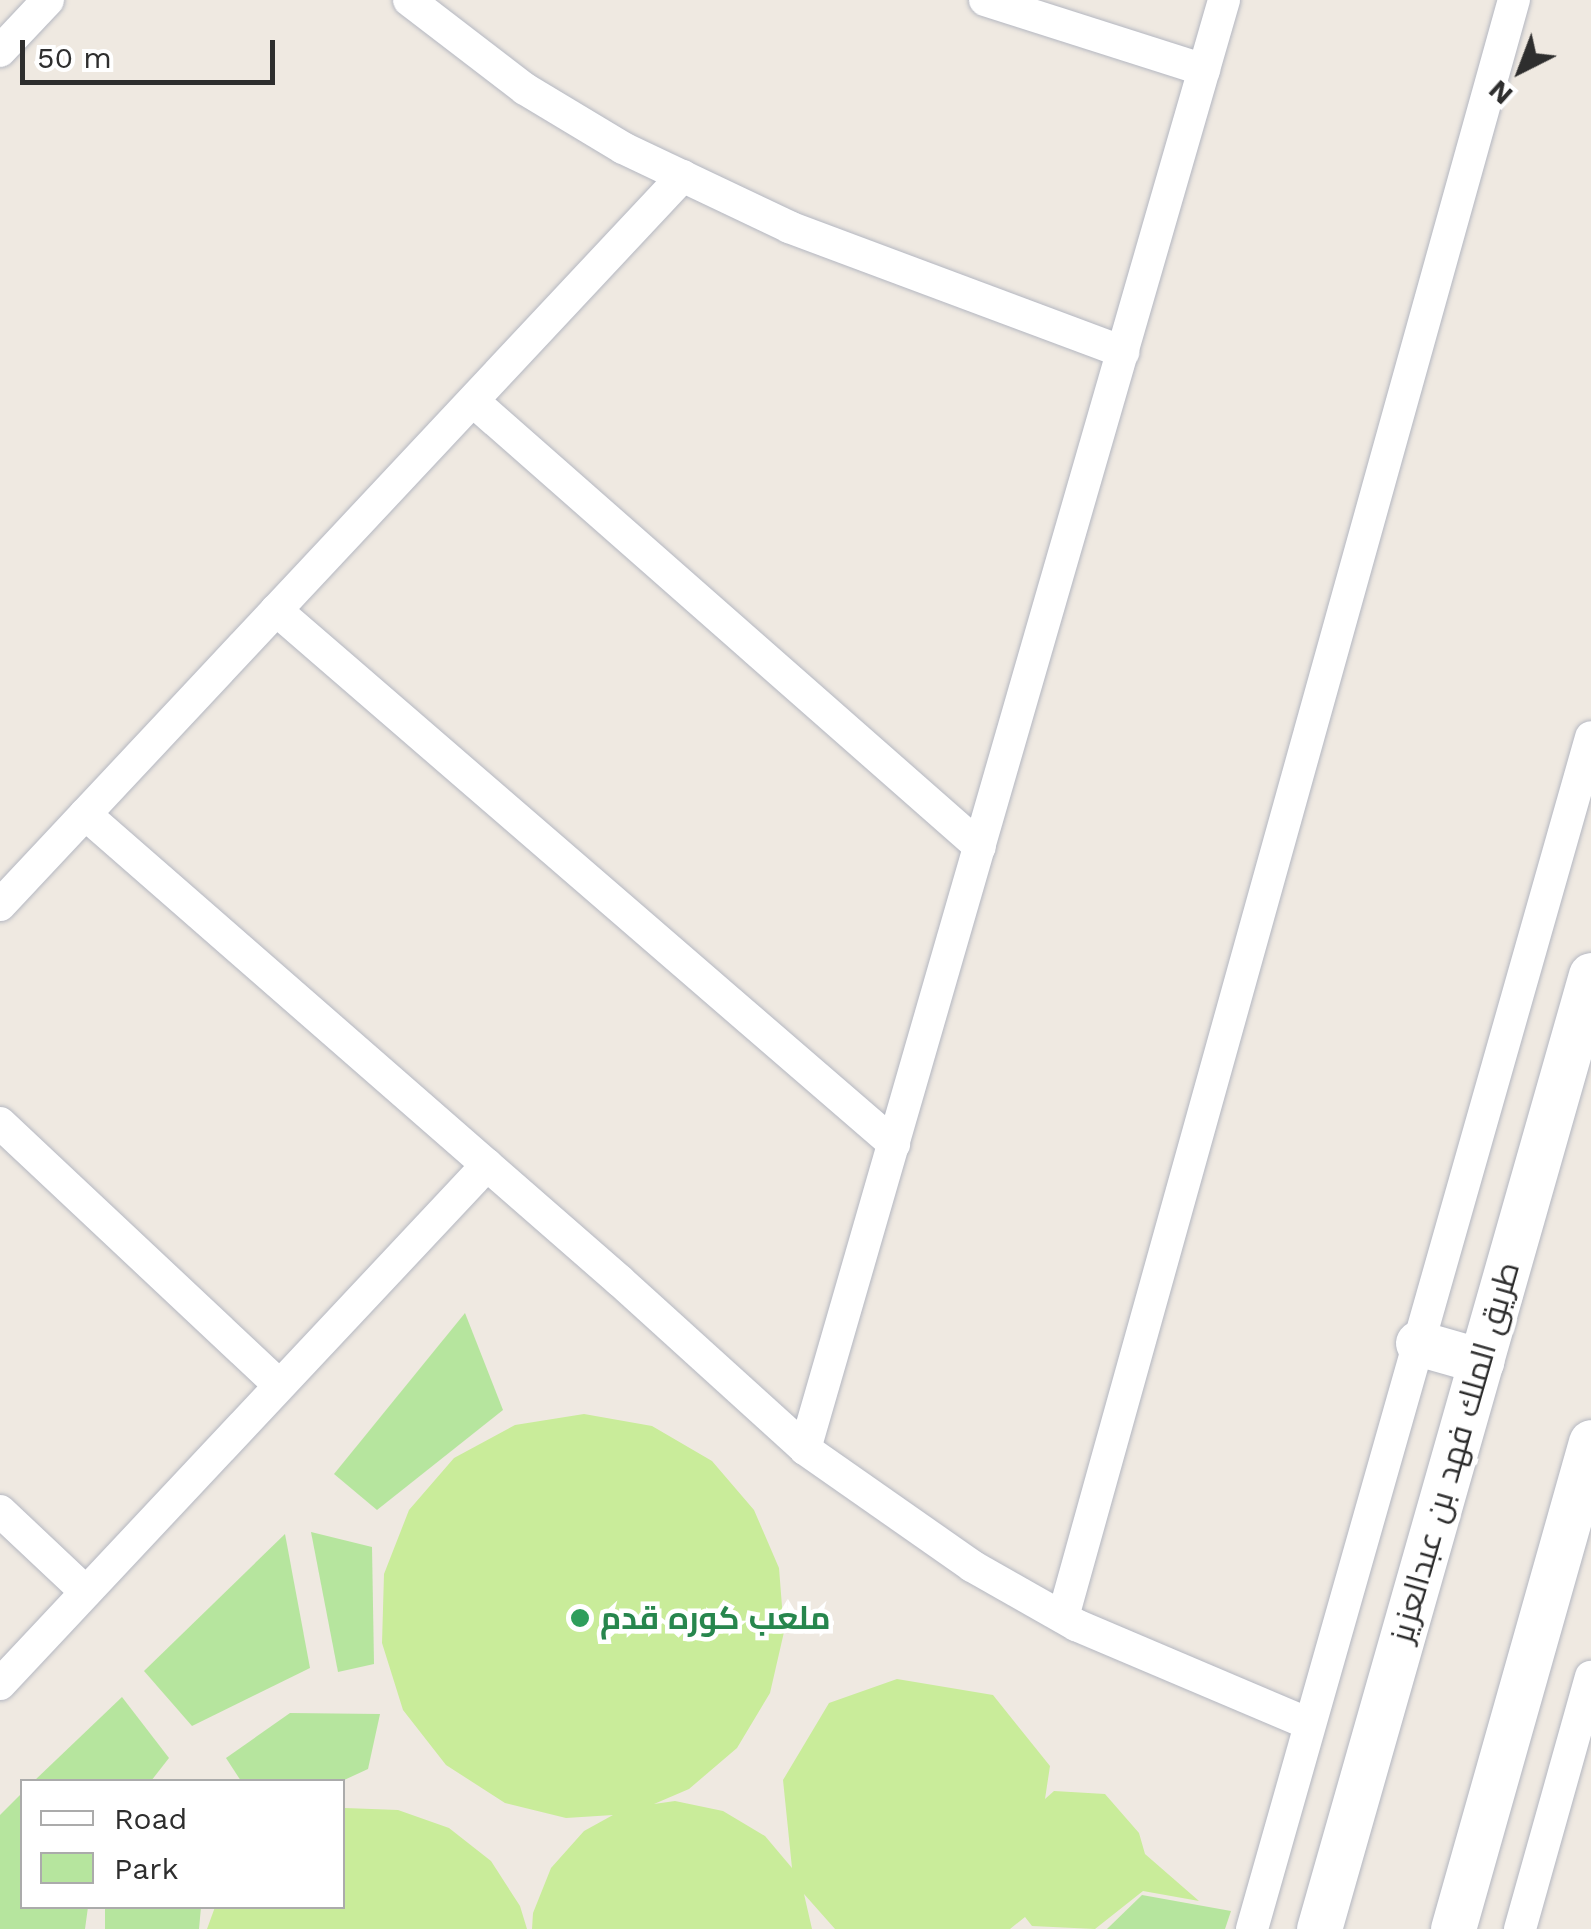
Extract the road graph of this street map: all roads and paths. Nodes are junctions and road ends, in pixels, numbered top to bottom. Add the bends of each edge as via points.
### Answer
1 (48, 0) edge
2 (409, 0) edge
3 (985, 0) edge
4 (1224, 0) edge
5 (1514, 0) edge
6 (0, 51) edge
7 (1204, 70) junction
8 (683, 176) junction
9 (1123, 352) junction
10 (473, 401) junction
11 (276, 610) junction
12 (1591, 737) edge
13 (85, 814) junction
14 (980, 847) junction
15 (0, 904) edge
16 (1591, 975) edge
17 (0, 1123) edge
18 (894, 1144) junction
19 (487, 1164) junction
20 (1418, 1343) junction
21 (1481, 1362) junction
22 (279, 1385) junction
23 (1591, 1442) edge
24 (806, 1449) junction
25 (0, 1511) edge
26 (86, 1592) junction
27 (1062, 1617) junction
28 (1591, 1678) edge
29 (0, 1684) edge
30 (1309, 1724) junction
31 (1252, 1929) edge
32 (1319, 1929) edge
33 (1454, 1929) edge
34 (1520, 1929) edge

1 - 6 street
2 - 8 street via 525,90
3 - 7 street
4 - 7 street
5 - 27 street
7 - 9 street
8 - 9 street via 789,227
8 - 10 street
9 - 14 street
10 - 11 street
10 - 14 street
11 - 13 street
11 - 18 street
12 - 20 street
13 - 15 street
13 - 19 street
14 - 18 street
16 - 21 street, طريق الملك فهد بن عبدالعزيز
17 - 22 street
18 - 24 street
19 - 22 street
19 - 24 street
20 - 21 street
20 - 30 street
21 - 32 street, طريق الملك فهد بن عبدالعزيز
22 - 26 street
23 - 33 street
24 - 27 street via 972,1566
25 - 26 street
26 - 29 street
27 - 30 street
28 - 34 street
30 - 31 street

